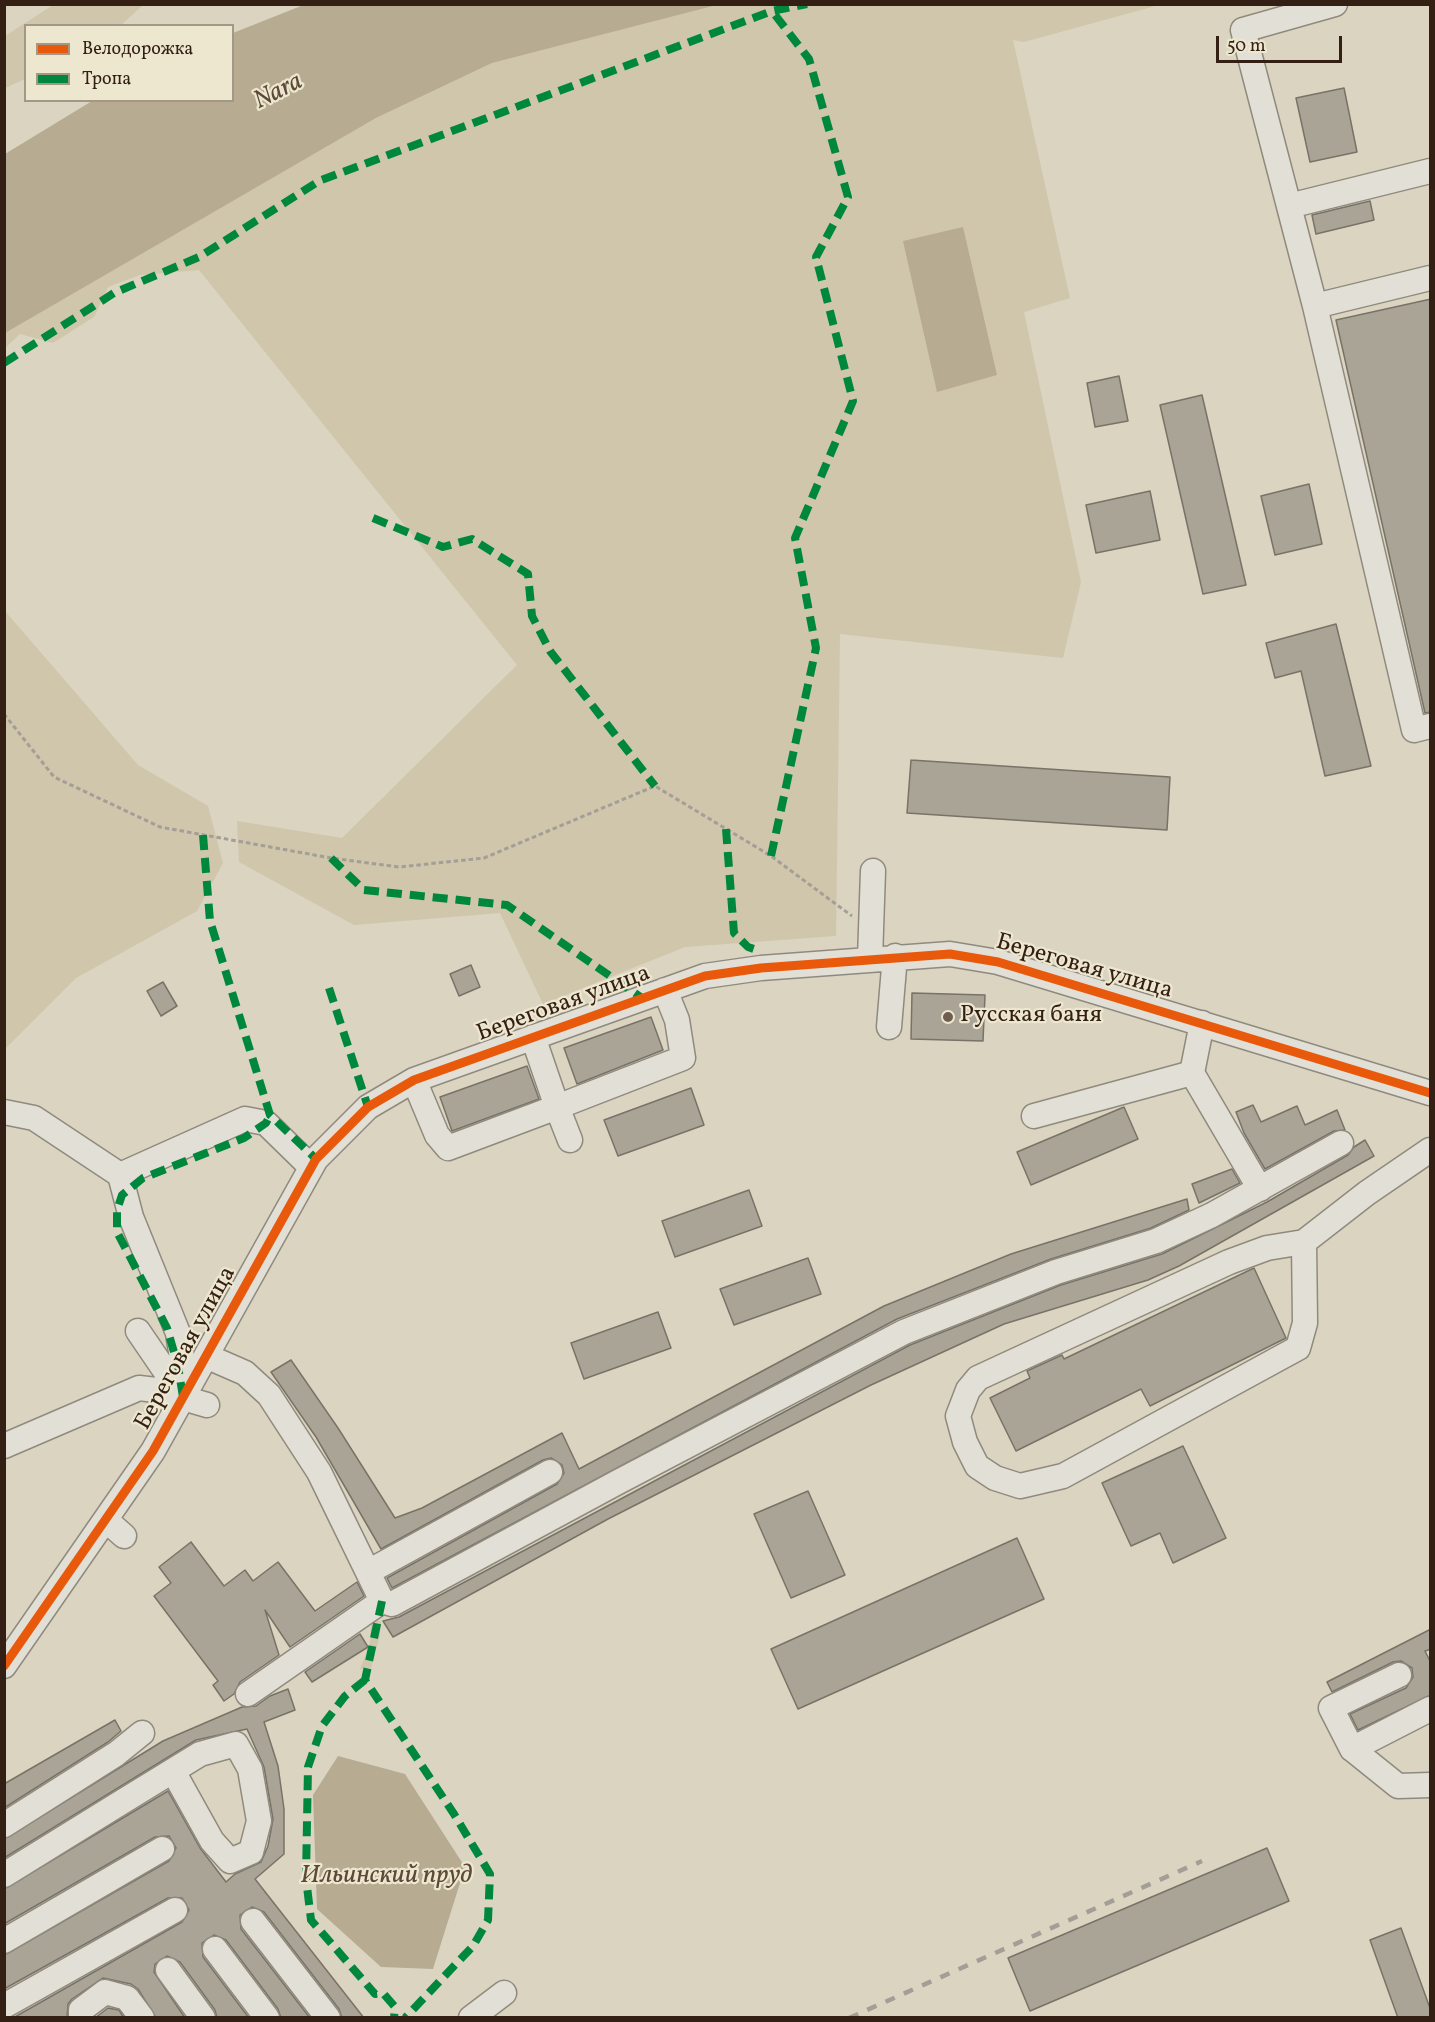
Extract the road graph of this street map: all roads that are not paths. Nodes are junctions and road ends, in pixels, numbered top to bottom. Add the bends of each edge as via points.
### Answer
1 (1335, 4) edge
2 (1431, 171) edge
3 (1289, 206) junction
4 (1431, 278) edge
5 (1315, 306) junction
6 (1431, 726) edge
7 (873, 871) dead end
8 (895, 956) junction
9 (870, 959) junction
10 (665, 990) junction
11 (1202, 1023) junction
12 (889, 1027) dead end
13 (533, 1037) junction
14 (1192, 1073) junction
15 (414, 1080) junction
16 (1431, 1093) edge
17 (557, 1107) junction
18 (4, 1112) edge
19 (1034, 1116) dead end
20 (570, 1140) dead end
21 (1341, 1143) dead end
22 (1431, 1150) edge
23 (311, 1167) junction
24 (120, 1175) junction
25 (1260, 1189) junction
26 (1304, 1242) junction
27 (138, 1330) dead end
28 (206, 1356) junction
29 (185, 1393) junction
30 (207, 1406) dead end
31 (4, 1446) edge
32 (550, 1472) dead end
33 (368, 1572) junction
34 (382, 1601) junction
35 (4, 1666) edge
36 (1399, 1675) dead end
37 (248, 1694) dead end
38 (1431, 1709) edge
39 (142, 1733) dead end
40 (1352, 1749) junction
41 (173, 1771) junction
42 (1431, 1785) edge
43 (4, 1825) edge
44 (162, 1849) dead end
45 (4, 1875) edge
46 (175, 1910) dead end
47 (253, 1921) dead end
48 (4, 1941) edge
49 (215, 1949) dead end
50 (168, 1970) dead end
51 (504, 1993) dead end
52 (4, 2006) edge
53 (81, 2018) edge
54 (142, 2018) edge
55 (203, 2018) edge
56 (267, 2018) edge
57 (328, 2018) edge
58 (471, 2018) edge

1 - 3 street via 1243,30
2 - 3 street
3 - 5 street
4 - 5 street
5 - 6 street via 1414,730
7 - 9 street
8 - 9 street, Береговая улица
8 - 11 street, Береговая улица via 950,954 998,962
8 - 12 street
9 - 10 street, Береговая улица via 705,976
10 - 13 street, Береговая улица
10 - 17 street via 677,1020 683,1058
11 - 14 street
11 - 16 street, Береговая улица
13 - 15 street, Береговая улица
13 - 17 street
14 - 19 street
14 - 25 street
15 - 17 street via 437,1135 448,1148
15 - 23 street, Береговая улица via 368,1107
17 - 20 street
18 - 24 street via 34,1118
21 - 25 street
22 - 26 street
23 - 24 street via 266,1123 245,1119
23 - 28 street, Береговая улица
24 - 29 street via 131,1217 178,1333
25 - 34 street via 1156,1241 1056,1272 904,1332 392,1604
26 - 26 street via 1267,1248 1229,1262 978,1378 968,1390 958,1416 977,1466 995,1478 1020,1485 1063,1476 1298,1348 1305,1323
27 - 29 street
28 - 29 street, Береговая улица
28 - 33 street via 245,1373 269,1395 319,1472
29 - 30 street
29 - 31 street via 138,1388
29 - 35 street, Береговая улица via 115,1528
32 - 33 street
33 - 34 street
34 - 37 street
36 - 40 street via 1331,1708
38 - 40 street
39 - 43 street via 116,1754
40 - 42 street via 1398,1786
41 - 41 street via 200,1754 236,1744 250,1769 259,1821 251,1852 230,1861 212,1841
41 - 45 street
44 - 48 street
46 - 52 street
47 - 57 street
49 - 56 street
50 - 55 street
51 - 58 street
53 - 54 street via 81,2010 105,1992 127,1998

